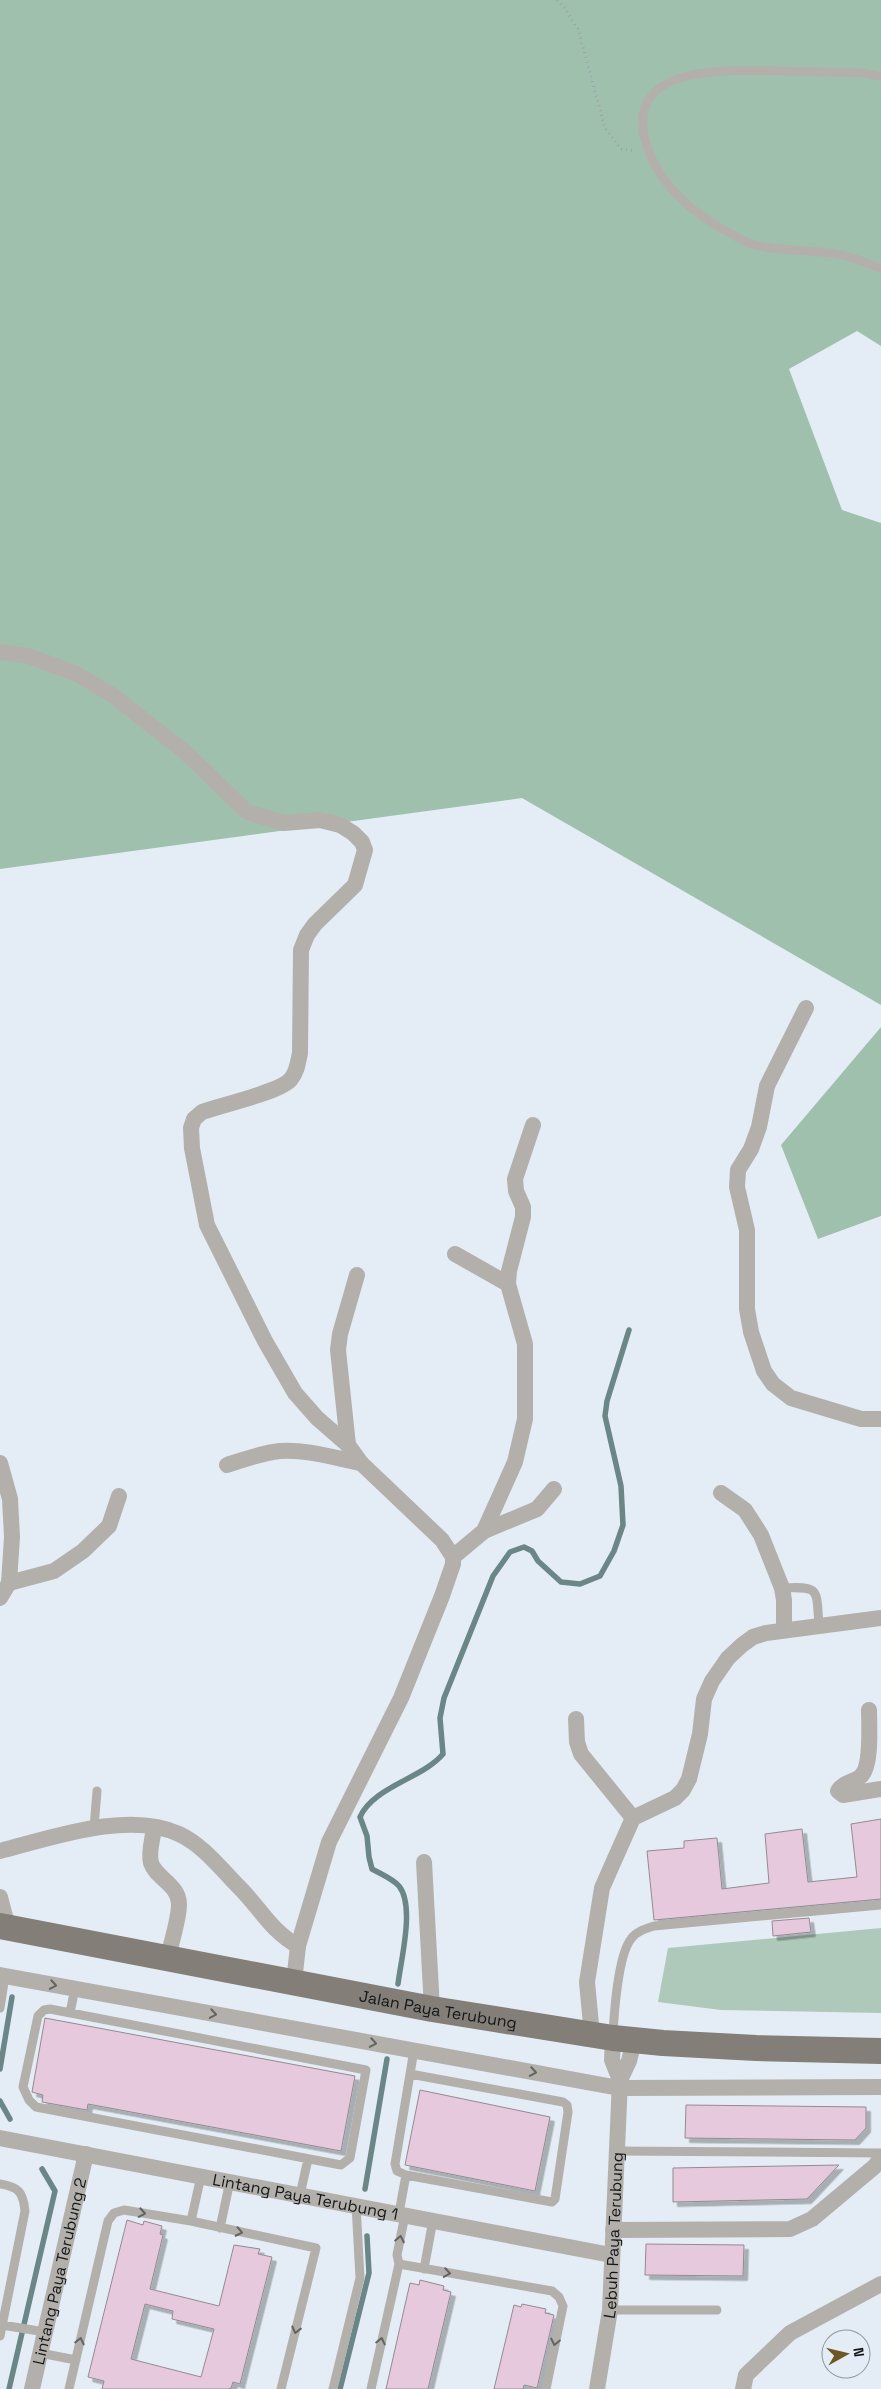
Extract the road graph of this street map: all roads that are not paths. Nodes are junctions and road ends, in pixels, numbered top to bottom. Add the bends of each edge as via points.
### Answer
1 (881, 77) edge
2 (881, 269) edge
3 (0, 652) edge
4 (806, 1008) dead end
5 (533, 1125) dead end
6 (455, 1254) dead end
7 (357, 1276) dead end
8 (508, 1284) junction
9 (881, 1419) edge
10 (348, 1445) junction
11 (0, 1463) edge
12 (361, 1463) junction
13 (227, 1465) dead end
14 (554, 1489) dead end
15 (722, 1493) dead end
16 (119, 1496) dead end
17 (484, 1532) junction
18 (453, 1557) junction
19 (9, 1583) junction
20 (782, 1588) junction
21 (0, 1598) edge
22 (881, 1618) edge
23 (819, 1625) junction
24 (784, 1629) junction
25 (869, 1710) dead end
26 (576, 1719) dead end
27 (881, 1789) edge
28 (97, 1791) dead end
29 (633, 1818) junction
30 (94, 1827) junction
31 (154, 1828) junction
32 (0, 1851) edge
33 (424, 1862) dead end
34 (0, 1897) edge
35 (881, 1905) edge
36 (4, 1927) edge
37 (298, 1946) junction
38 (168, 1958) junction
39 (3, 1975) edge
40 (294, 1982) junction
41 (75, 1988) junction
42 (0, 2008) edge
43 (432, 2009) junction
44 (70, 2013) junction
45 (613, 2038) junction
46 (414, 2050) junction
47 (881, 2051) edge
48 (410, 2074) junction
49 (620, 2084) junction
50 (881, 2087) edge
51 (0, 2136) edge
52 (616, 2151) junction
53 (881, 2153) edge
54 (86, 2154) junction
55 (881, 2158) edge
56 (308, 2159) junction
57 (406, 2175) junction
58 (201, 2176) junction
59 (230, 2181) junction
60 (0, 2184) edge
61 (300, 2195) junction
62 (356, 2205) junction
63 (402, 2214) junction
64 (433, 2220) junction
65 (192, 2221) junction
66 (220, 2228) junction
67 (613, 2230) junction
68 (612, 2255) junction
69 (399, 2264) junction
70 (424, 2269) junction
71 (881, 2284) edge
72 (610, 2310) junction
73 (717, 2310) dead end
74 (2, 2325) junction
75 (38, 2331) junction
76 (0, 2336) edge
77 (40, 2353) junction
78 (76, 2360) junction
79 (32, 2389) edge
80 (69, 2389) edge
81 (281, 2389) edge
82 (333, 2389) edge
83 (370, 2389) edge
84 (546, 2389) edge
85 (597, 2389) edge
86 (743, 2389) edge

1 - 2 lane via 866,73 724,70 682,77 652,93 642,118 643,135 661,177 704,219 752,244 832,253
3 - 10 street via 29,656 77,674 112,695 184,751 247,812 284,823 320,820 340,825 362,842 365,850 355,885 316,924 301,950 300,1053 291,1080 279,1088 202,1112 194,1119 191,1128 207,1225 224,1260 295,1393
4 - 9 street via 767,1086 759,1127 738,1170 737,1187 748,1230 747,1309 750,1332 764,1372 791,1398 861,1419
5 - 8 street via 516,1180 523,1217
6 - 8 street
7 - 10 street via 338,1350
8 - 17 street via 525,1344 525,1419 515,1462
10 - 12 street
11 - 19 street via 10,1499
12 - 13 street via 282,1451
12 - 18 street via 442,1540
14 - 17 street via 537,1510
15 - 20 street via 753,1520
16 - 19 street via 109,1526 83,1551 54,1571
17 - 18 street
18 - 37 street via 442,1596 401,1698 329,1842
19 - 21 street
20 - 23 lane via 806,1587 813,1590
20 - 24 street
22 - 23 street
23 - 24 street
24 - 29 street via 753,1637 728,1658 704,1699 700,1734 689,1779 683,1790 675,1798
25 - 27 street via 868,1762 863,1775 838,1791 844,1795
26 - 29 street via 580,1754
28 - 30 lane
29 - 45 street via 602,1888 587,1982
30 - 31 street via 132,1825
30 - 32 street
31 - 37 street via 179,1834 197,1845 248,1896 281,1936
31 - 38 street via 152,1864 172,1887 179,1903
33 - 43 street
34 - 36 street
35 - 45 lane via 643,1929 631,1938 625,1955 616,1994
36 - 38 main road, Jalan Paya Terubung
37 - 40 street
38 - 40 main road, Jalan Paya Terubung
39 -> 41 street
39 - 42 lane
40 - 43 main road, Jalan Paya Terubung
41 - 44 lane
41 -> 46 street
43 - 45 main road, Jalan Paya Terubung
44 - 56 lane via 50,2009 38,2016 23,2087 36,2107
44 - 56 lane via 366,2070 350,2158 341,2165
45 - 47 main road, Jalan Paya Terubung via 756,2048
45 - 49 street, Lebuh Paya Terubung via 629,2061
46 - 48 lane
46 -> 49 street
48 - 57 lane via 395,2164 397,2171
48 - 57 lane via 563,2102 568,2112 552,2202
49 - 50 street
49 - 52 street, Lebuh Paya Terubung
51 - 54 street, Lintang Paya Terubung 1
52 - 53 lane
52 - 67 street, Lebuh Paya Terubung
54 - 58 street, Lintang Paya Terubung 1
54 - 75 street, Lintang Paya Terubung 2
55 - 67 street via 874,2168 812,2218 790,2229
56 - 61 lane
57 - 63 lane
58 - 59 street, Lintang Paya Terubung 1
58 - 65 lane
59 - 61 street, Lintang Paya Terubung 1
59 - 66 lane
60 - 74 lane via 18,2190 24,2200 25,2211
61 - 62 street, Lintang Paya Terubung 1
62 - 63 street, Lintang Paya Terubung 1
62 - 82 lane via 360,2278
63 - 64 street, Lintang Paya Terubung 1
69 -> 63 lane
64 - 68 street, Lintang Paya Terubung 1
64 - 70 lane
65 - 66 lane
78 -> 65 lane via 108,2222 114,2213 124,2210
66 -> 81 lane via 316,2248
67 - 68 street, Lebuh Paya Terubung
68 - 72 street, Lebuh Paya Terubung
69 - 70 lane
83 -> 69 lane
70 -> 84 lane via 552,2292 559,2297 563,2306
71 - 86 street via 790,2333 746,2375
72 - 73 lane
72 - 85 street, Lebuh Paya Terubung
74 - 75 lane
74 - 76 lane
75 - 77 street, Lintang Paya Terubung 2
77 - 78 lane
77 - 79 street, Lintang Paya Terubung 2
78 - 80 lane

